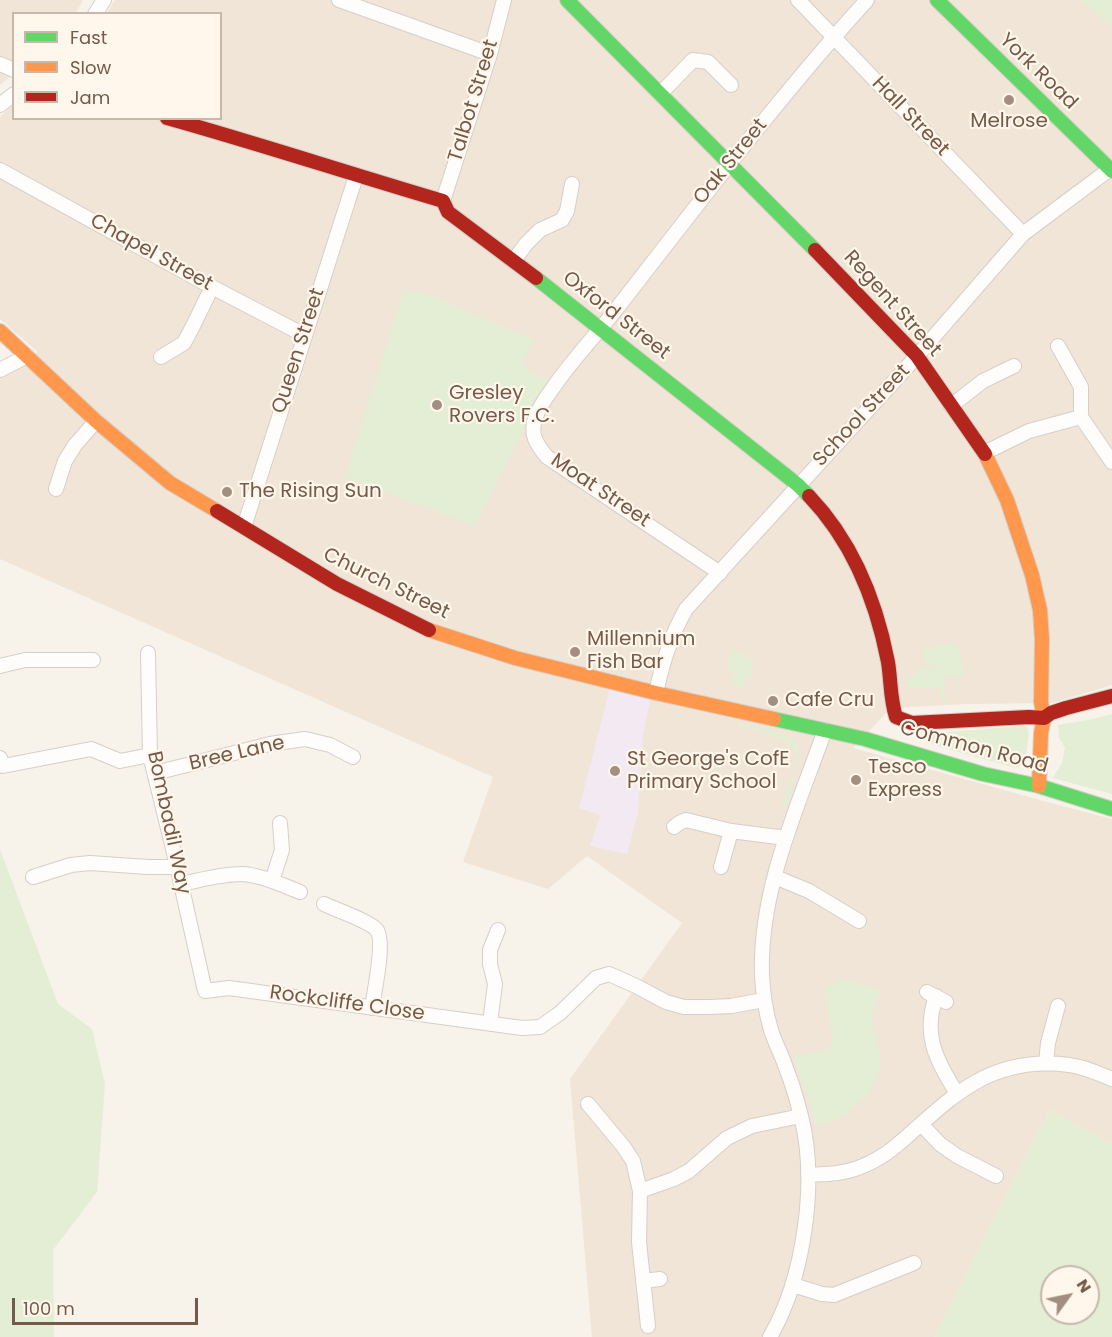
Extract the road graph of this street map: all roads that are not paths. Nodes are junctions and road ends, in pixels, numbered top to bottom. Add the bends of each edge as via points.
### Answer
1 (339, 0) edge
2 (504, 0) edge
3 (567, 0) edge
4 (798, 0) edge
5 (867, 0) edge
6 (937, 0) edge
7 (833, 38) junction
8 (490, 54) junction
9 (731, 85) dead end
10 (660, 94) junction
11 (12, 96) edge
12 (0, 105) edge
13 (174, 120) edge
14 (730, 164) junction
15 (0, 170) edge
16 (1111, 170) edge
17 (356, 176) junction
18 (572, 184) dead end
19 (443, 201) junction
20 (1023, 234) junction
21 (514, 260) junction
22 (212, 287) junction
23 (601, 329) junction
24 (0, 331) edge
25 (304, 335) junction
26 (1058, 346) dead end
27 (27, 356) junction
28 (917, 356) junction
29 (161, 357) dead end
30 (1014, 366) dead end
31 (0, 370) edge
32 (951, 406) junction
33 (1081, 417) junction
34 (96, 421) junction
35 (984, 453) junction
36 (1112, 462) edge
37 (798, 485) junction
38 (56, 489) dead end
39 (244, 527) junction
40 (720, 573) junction
41 (148, 653) dead end
42 (93, 660) dead end
43 (0, 666) edge
44 (656, 693) junction
45 (1112, 696) edge
46 (1044, 718) junction
47 (825, 730) junction
48 (150, 755) junction
49 (353, 757) dead end
50 (0, 758) edge
51 (155, 774) junction
52 (1039, 786) junction
53 (1112, 809) edge
54 (280, 823) dead end
55 (674, 827) dead end
56 (731, 831) junction
57 (786, 838) junction
58 (177, 867) junction
59 (721, 867) dead end
60 (33, 877) dead end
61 (775, 877) junction
62 (272, 881) junction
63 (181, 884) junction
64 (300, 892) dead end
65 (324, 904) dead end
66 (859, 921) dead end
67 (498, 930) dead end
68 (205, 991) joint
69 (936, 997) dead end
70 (764, 1000) junction
71 (1058, 1006) dead end
72 (372, 1008) junction
73 (490, 1023) junction
74 (1046, 1063) junction
75 (1112, 1079) edge
76 (957, 1094) junction
77 (588, 1104) dead end
78 (801, 1116) junction
79 (921, 1124) junction
80 (808, 1175) junction
81 (996, 1176) dead end
82 (640, 1191) junction
83 (914, 1263) dead end
84 (660, 1279) dead end
85 (643, 1281) junction
86 (793, 1286) junction
87 (648, 1326) dead end
88 (770, 1337) edge

1 - 8 street
2 - 8 street, Talbot Street
3 - 10 street, Regent Street
4 - 7 street, Hall Street
5 - 7 street, Oak Street
6 - 16 street, York Road
7 - 14 street, Oak Street
7 - 20 street, Hall Street
8 - 19 street, Talbot Street
9 - 10 street via 708,62 693,60
10 - 14 street, Regent Street
11 - 12 street
13 - 17 street
14 - 23 street, Oak Street
14 - 28 street, Regent Street
15 - 22 street, Chapel Street
16 - 20 street, School Street
17 - 19 street
17 - 25 street, Queen Street
18 - 21 street via 562,220 540,230
19 - 21 street, Oxford Street via 447,212
20 - 28 street, School Street
21 - 23 street, Oxford Street
22 - 25 street, Chapel Street
22 - 29 street via 184,343
23 - 37 street, Oxford Street
23 - 40 street, Moat Street via 545,399 536,416 534,439 547,457
24 - 27 street, Church Street
25 - 39 street, Queen Street
26 - 33 street via 1081,387
27 - 31 street
27 - 34 street, Church Street
28 - 32 street, Regent Street
28 - 37 street, School Street
30 - 32 street via 983,381
32 - 35 street, Regent Street
33 - 35 street via 1029,432
33 - 36 street
34 - 38 street via 65,460
34 - 39 street, Church Street via 170,483
35 - 46 street, Regent Street via 1007,500 1040,610
37 - 40 street, School Street
37 - 46 street, Oxford Street via 829,519 866,585 886,653 896,717 912,723
39 - 44 street, Church Street via 337,584 431,631 515,658
40 - 44 street, School Street via 678,622
41 - 48 street, Bombadil Way
42 - 43 street via 25,660
44 - 47 street, Church Street
45 - 46 street
46 - 52 street, Regent Street
47 - 52 street, Common Road
47 - 57 street
48 - 50 street via 120,761 91,749 3,766
48 - 51 street, Bombadil Way
49 - 51 street, Bree Lane via 330,745 305,739 270,744
51 - 58 street, Bombadil Way
52 - 53 street, Common Road
54 - 62 street via 282,850
55 - 56 street via 686,820
56 - 57 street
56 - 59 street
57 - 61 street
58 - 60 street via 90,863
58 - 63 street, Bombadil Way
61 - 66 street via 809,891
61 - 70 street via 762,957
62 - 63 street via 244,874
62 - 64 street
63 - 68 street, Bombadil Way
65 - 72 street via 368,924 380,936
67 - 73 street via 490,950 495,984
68 - 72 street, Rockcliffe Close via 229,988
69 - 76 street via 931,1010 931,1038
70 - 73 street, Rockcliffe Close via 731,1006 684,1007 609,974 596,978 560,1014 540,1026 522,1028
70 - 78 street
71 - 74 street
72 - 73 street, Rockcliffe Close
74 - 75 street via 1070,1065
74 - 76 street via 1017,1066 990,1075
76 - 79 street
77 - 82 street via 597,1126 623,1146 633,1161
78 - 80 street
78 - 82 street via 752,1126 727,1138 690,1171
79 - 80 street via 876,1160 836,1174
79 - 81 street via 957,1156
80 - 86 street via 805,1224
82 - 85 street
83 - 86 street via 834,1295
84 - 85 street
85 - 87 street
86 - 88 street

